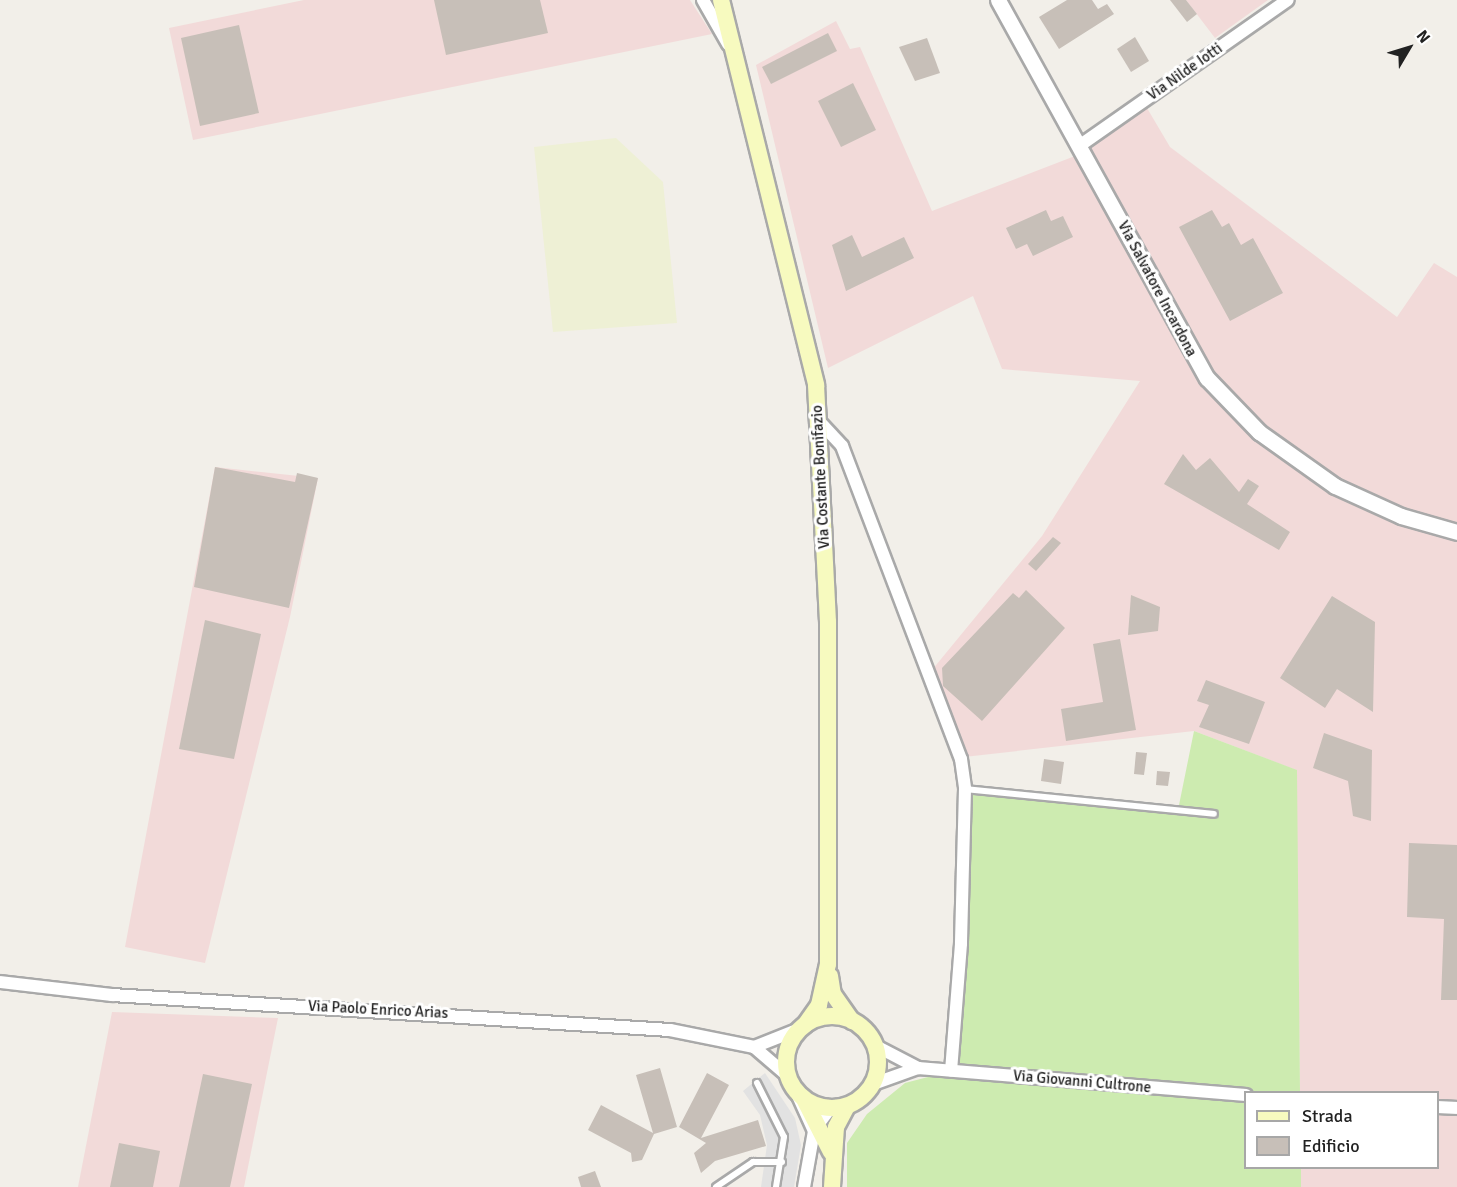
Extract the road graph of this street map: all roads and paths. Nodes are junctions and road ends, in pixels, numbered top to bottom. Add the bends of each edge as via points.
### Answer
1 (704, 0) edge
2 (721, 0) edge
3 (998, 0) edge
4 (1288, 0) edge
5 (735, 56) junction
6 (1082, 144) junction
7 (818, 420) junction
8 (1457, 532) edge
9 (965, 789) junction
10 (1214, 814) dead end
11 (828, 964) junction
12 (0, 982) edge
13 (853, 1022) junction
14 (803, 1027) junction
15 (874, 1045) junction
16 (754, 1047) junction
17 (918, 1068) junction
18 (951, 1071) junction
19 (757, 1083) dead end
20 (873, 1084) junction
21 (796, 1088) junction
22 (1244, 1095) edge
23 (847, 1106) junction
24 (1439, 1107) edge
25 (1457, 1108) edge
26 (821, 1120) junction
27 (832, 1153) junction
28 (782, 1162) junction
29 (716, 1187) edge
30 (776, 1187) edge
31 (804, 1187) edge
32 (832, 1187) edge

1 - 5 street
2 - 5 main road, Via Costante Bonifazio
3 - 6 street, Via Salvatore Incardona
4 - 6 street, Via Nilde Iotti
5 - 7 main road, Via Costante Bonifazio via 794,283
6 - 8 street, Via Salvatore Incardona via 1182,339 1233,408 1286,454 1335,486 1401,516
7 - 9 street via 842,446 961,759
7 - 11 main road, Via Costante Bonifazio via 828,622
9 - 10 lane
9 - 18 street
11 - 13 main road via 833,994
11 - 14 main road via 819,1005
12 - 16 street, Via Paolo Enrico Arias via 112,995 619,1025
13 - 14 main road via 824,1017
13 - 15 main road
14 - 16 street
14 - 21 main road via 787,1054
15 - 17 street
15 - 20 main road
16 - 21 street
17 - 18 street, Via Giovanni Cultrone
17 - 20 street
18 - 22 street, Via Giovanni Cultrone
19 - 28 lane via 776,1112 784,1137
20 - 23 main road
21 - 26 main road
21 - 26 street
23 - 26 main road
23 - 27 main road
24 - 25 street
26 - 27 main road
26 - 31 street
27 - 32 main road
28 - 29 lane via 753,1162
28 - 30 lane

